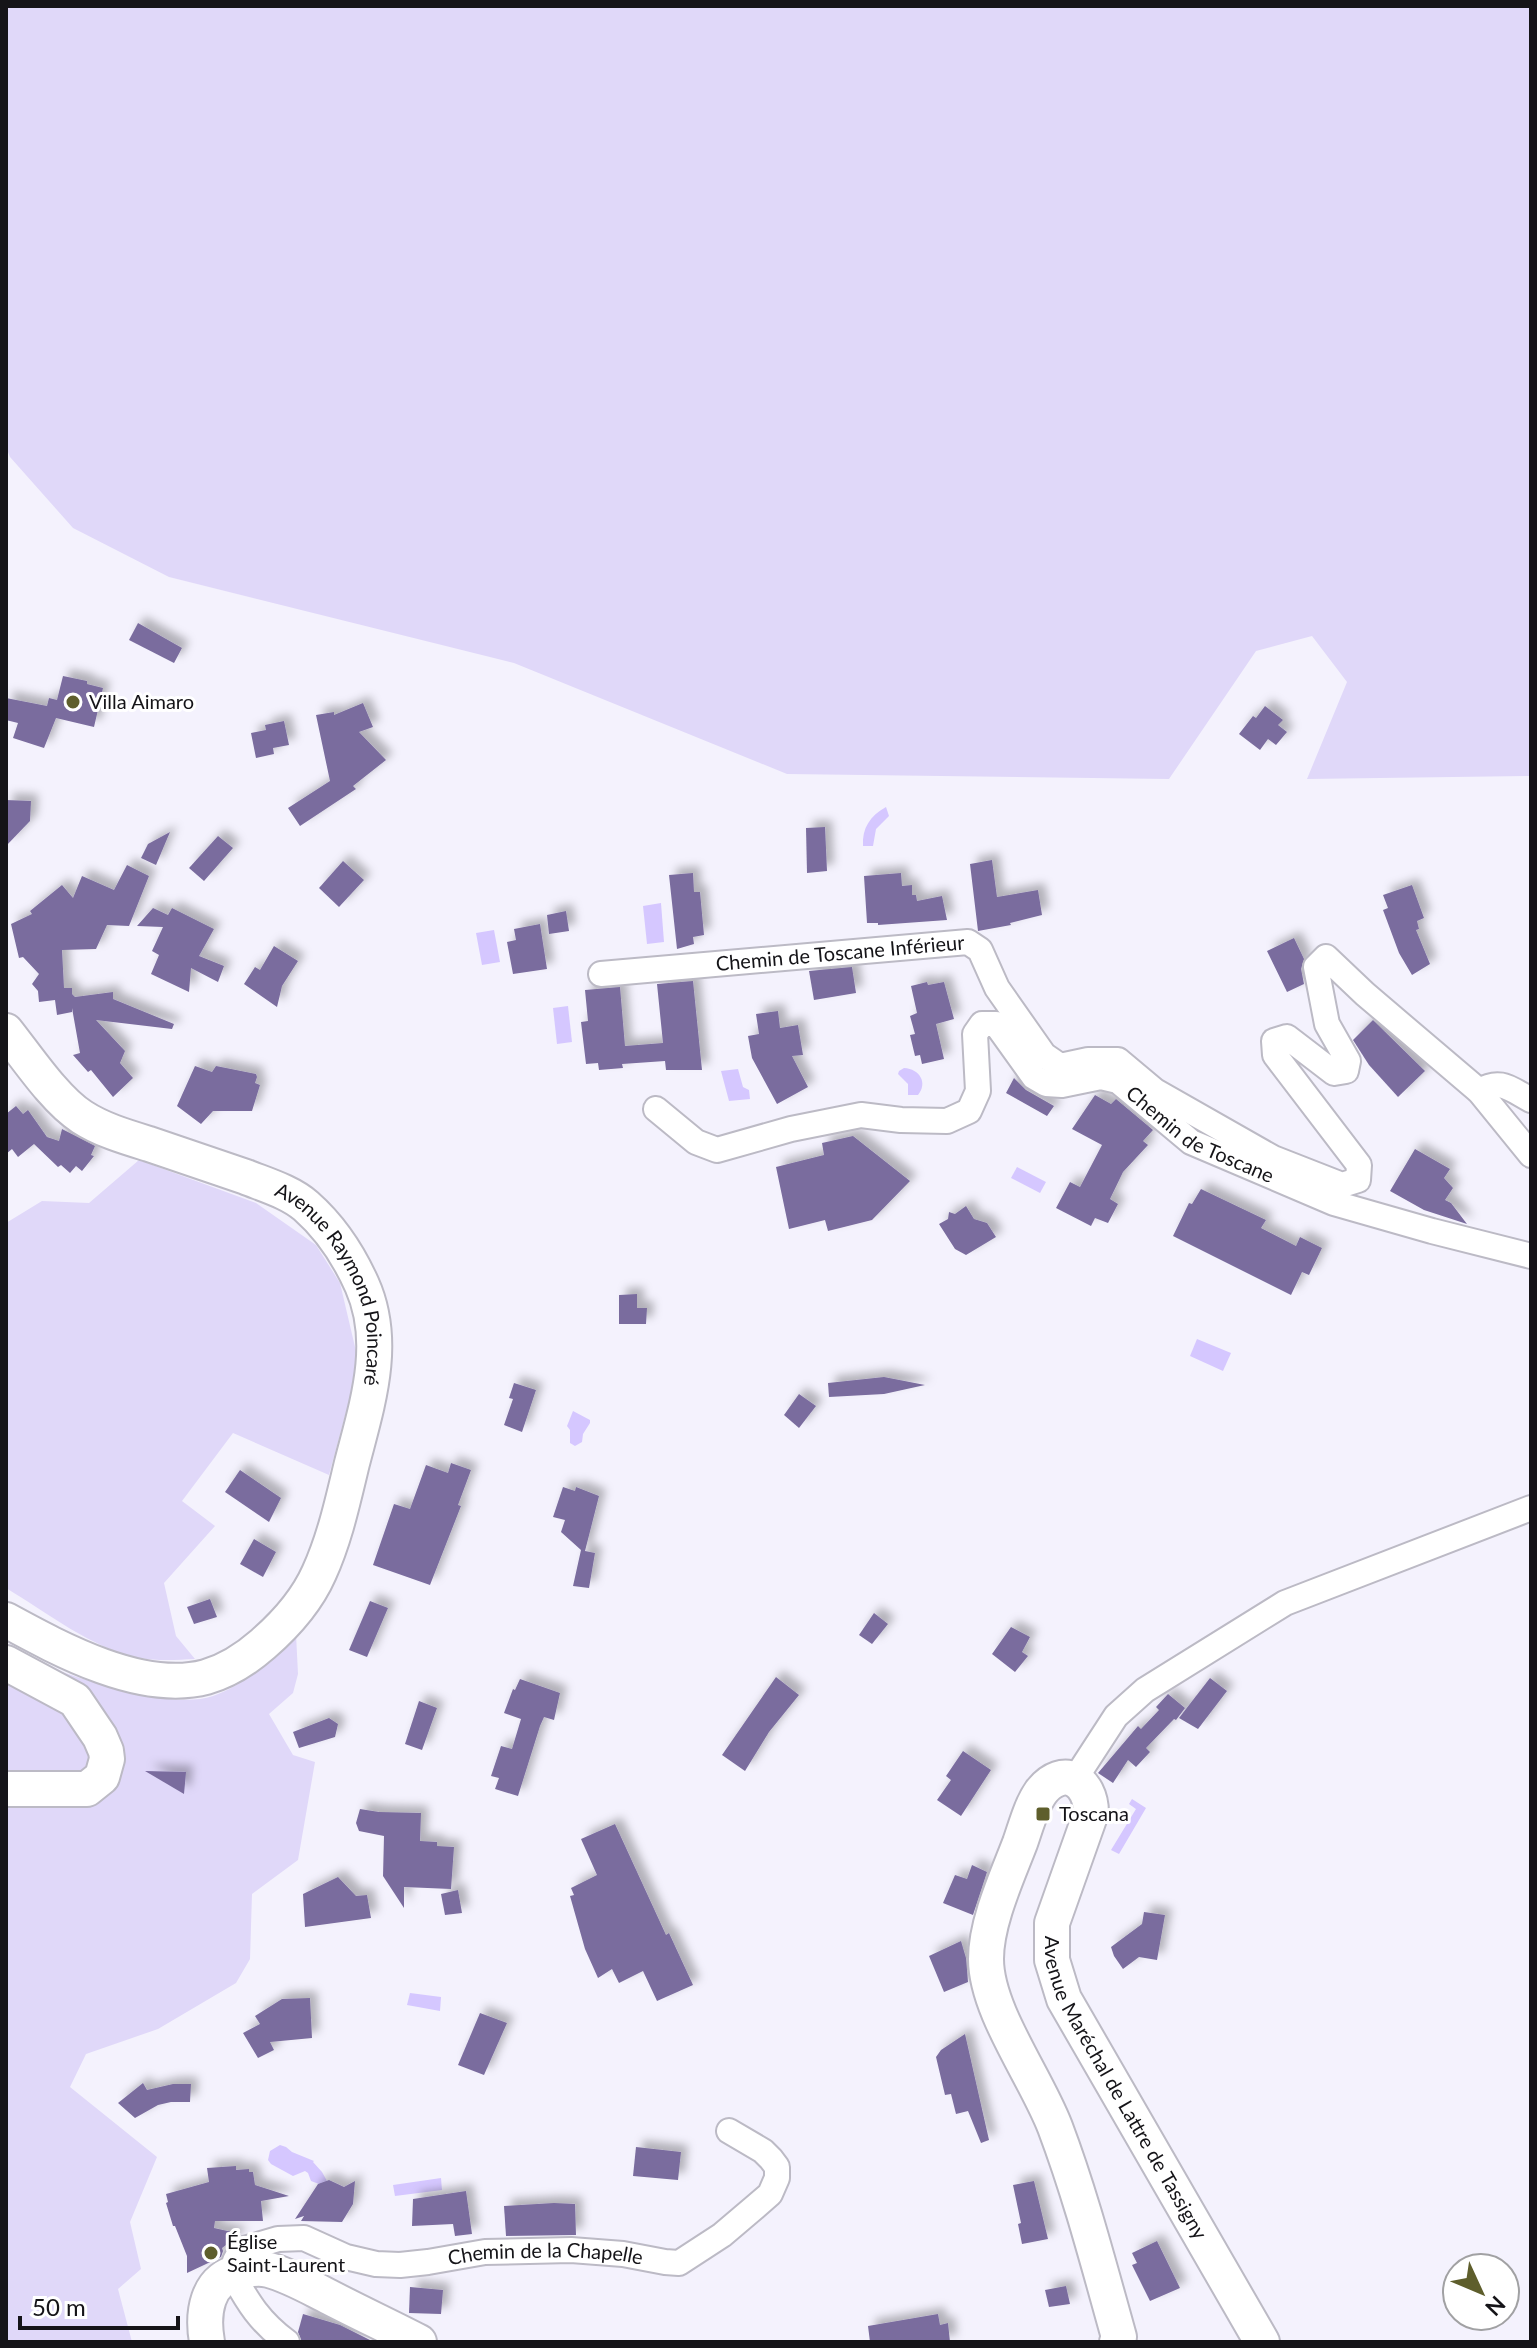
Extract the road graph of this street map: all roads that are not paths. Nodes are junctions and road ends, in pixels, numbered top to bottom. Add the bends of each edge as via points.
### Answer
1 (601, 974) dead end
2 (6, 1031) edge
3 (1479, 1091) junction
4 (1531, 1100) edge
5 (656, 1109) dead end
6 (1531, 1155) edge
7 (1531, 1256) edge
8 (1531, 1508) edge
9 (6, 1620) edge
10 (6, 1663) edge
11 (1075, 1779) junction
12 (6, 1789) edge
13 (729, 2131) dead end
14 (232, 2273) junction
15 (207, 2342) edge
16 (287, 2342) edge
17 (419, 2342) edge
18 (1117, 2342) edge
19 (1262, 2342) edge

1 - 3 street, Chemin de Toscane Inférieur via 968,942 980,950 997,988 1044,1055 1060,1066 1118,1060 1155,1091 1208,1122 1273,1158 1342,1185 1358,1180 1359,1165 1275,1055 1274,1041 1287,1037 1334,1073 1346,1071 1348,1061 1327,1024 1316,967 1326,957
2 - 9 street, Avenue Raymond Poincaré via 80,1116 267,1185 305,1205 331,1233 364,1289 373,1325 374,1367 334,1535 311,1589 255,1651 206,1677 137,1675 83,1658
3 - 4 street via 1501,1083
3 - 6 street
5 - 7 street, Chemin de Toscane via 696,1142 717,1150 861,1115 947,1121 969,1111 978,1091 975,1034 982,1024 996,1024 1034,1077 1046,1084 1101,1077 1118,1081 1191,1142 1334,1203
8 - 11 street via 1285,1603 1145,1690 1116,1716
10 - 12 street via 75,1700 100,1737 107,1759 102,1777 87,1789
11 - 18 street via 1051,1781 1039,1795 994,1911 986,1959 991,1996 1053,2123 1076,2184
11 - 19 street, Avenue Maréchal de Lattre de Tassigny via 1091,1798 1091,1813 1052,1923 1052,1960 1064,1999
13 - 14 street, Chemin de la Chapelle via 763,2151 777,2167 777,2178 770,2194 679,2263 571,2250 485,2252 414,2264 376,2264 304,2238 241,2250
14 - 15 street via 212,2289 206,2304
14 - 16 street via 250,2305
14 - 17 street via 269,2270

